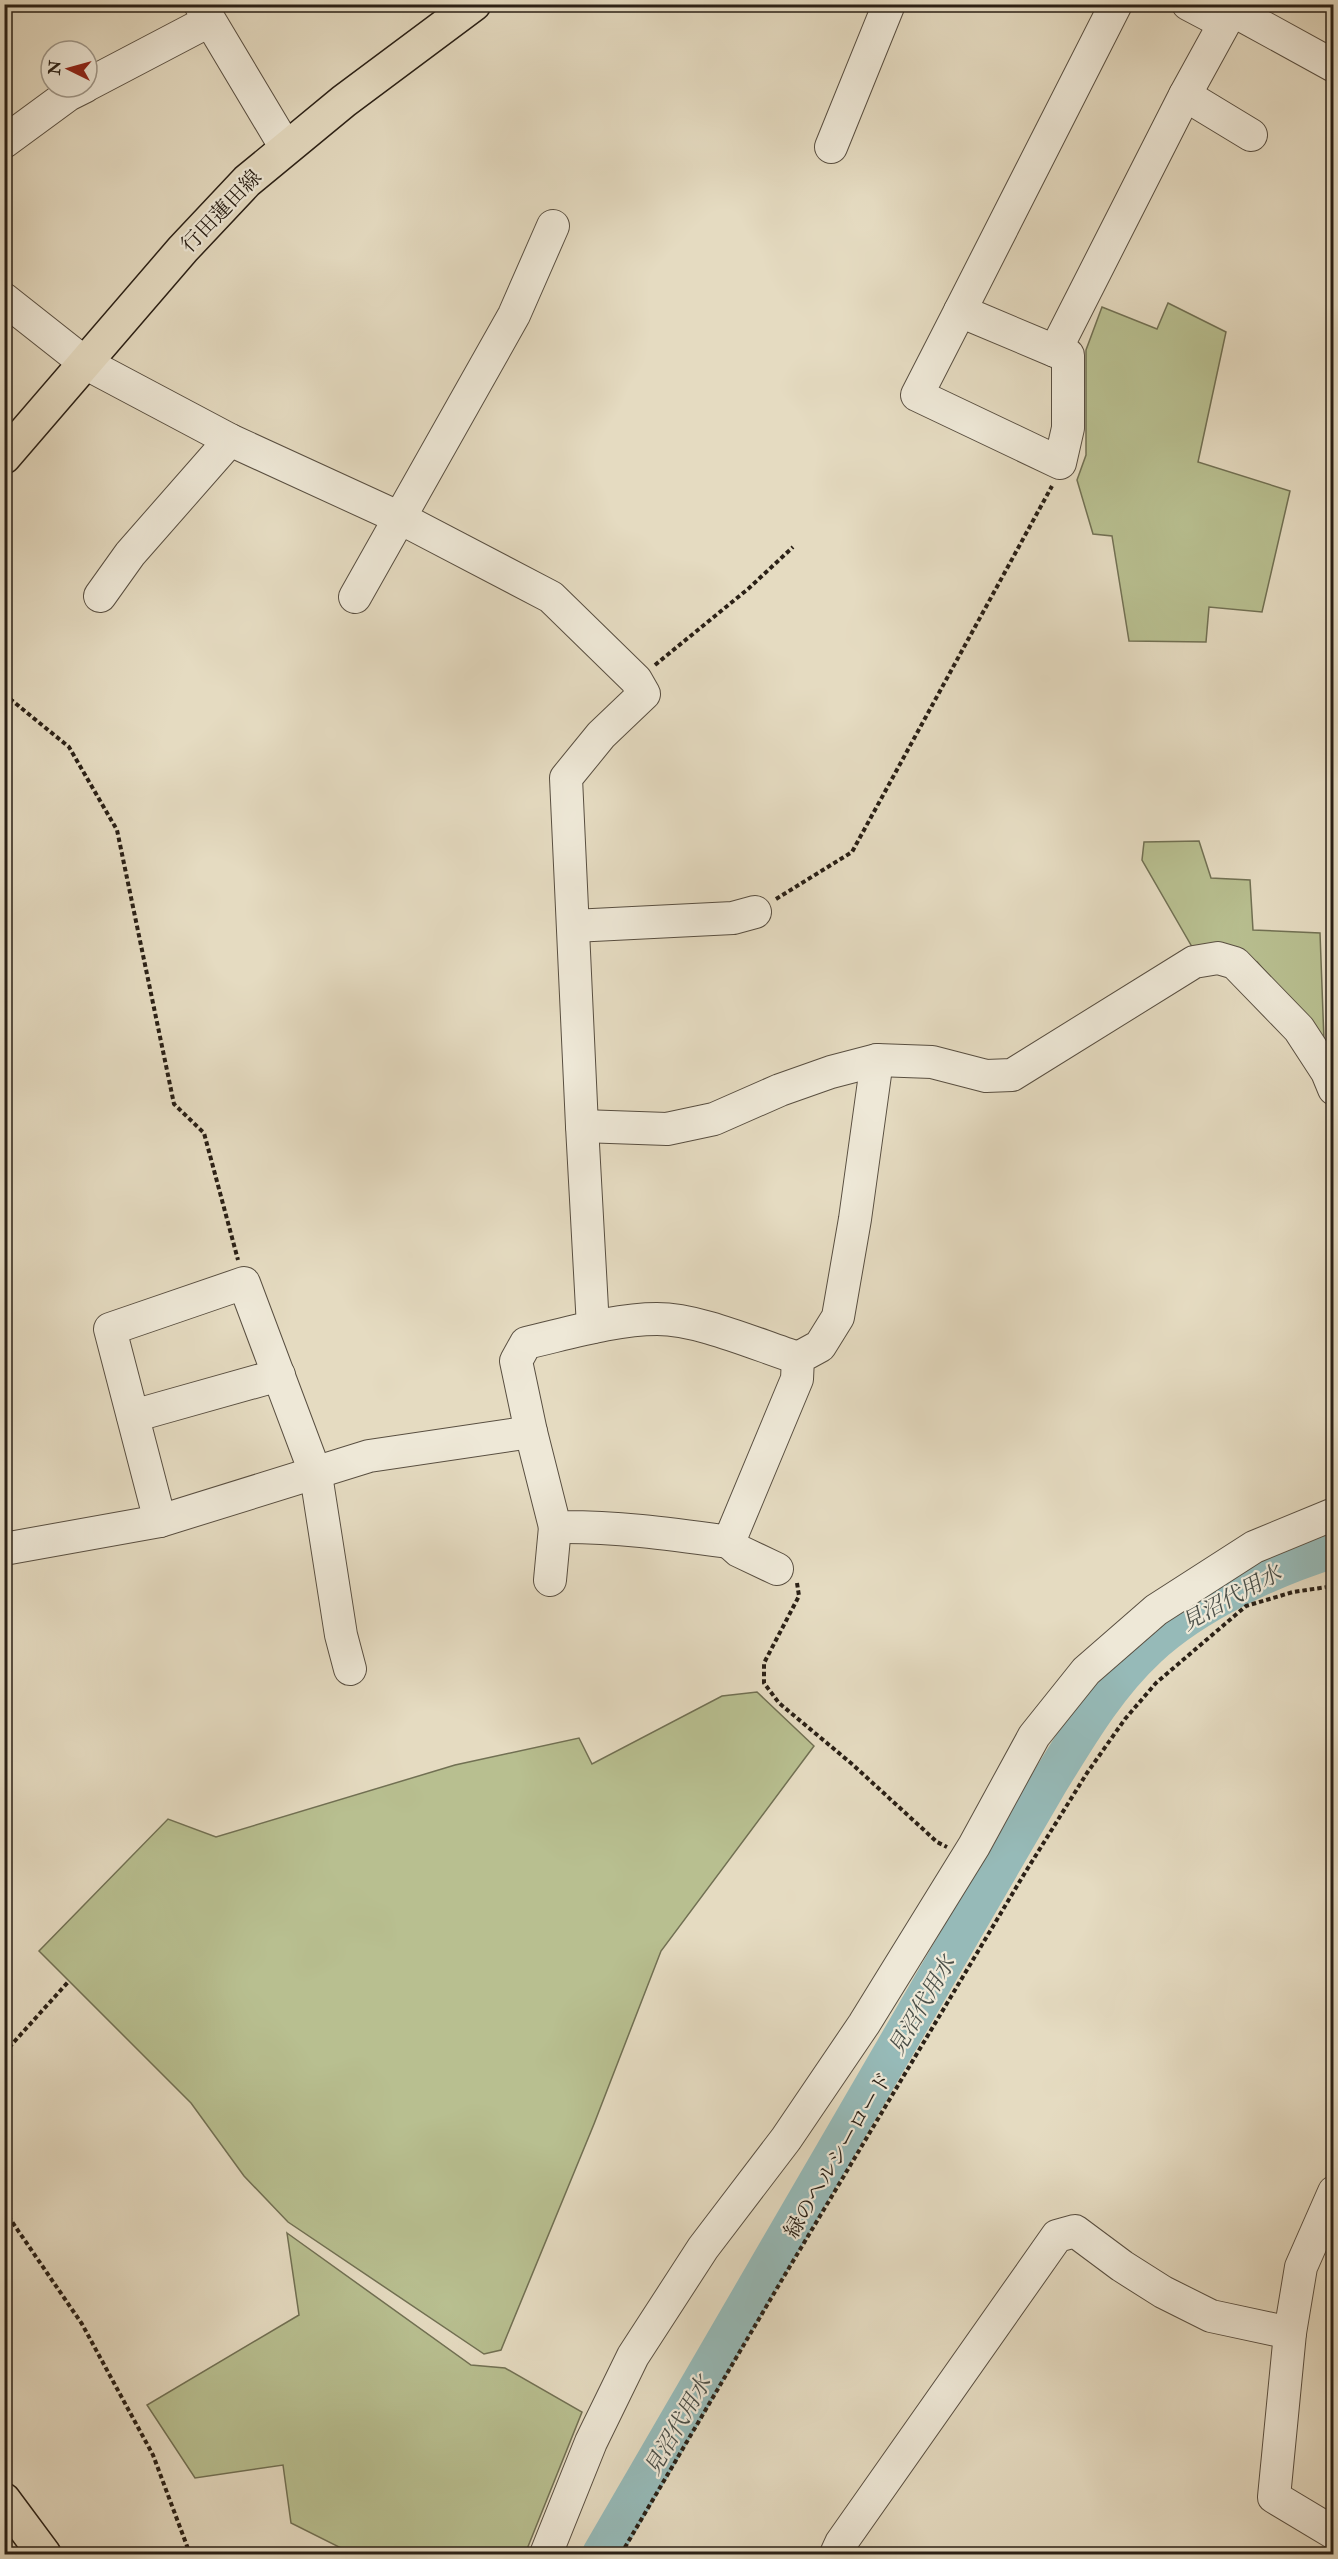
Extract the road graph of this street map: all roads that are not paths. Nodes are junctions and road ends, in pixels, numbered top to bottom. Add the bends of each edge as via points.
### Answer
1 (474, 4) edge
2 (889, 4) edge
3 (1116, 4) edge
4 (1188, 4) edge
5 (1230, 12) edge
6 (204, 13) edge
7 (1334, 66) edge
8 (99, 77) edge
9 (1185, 95) junction
10 (63, 99) edge
11 (1251, 135) dead end
12 (4, 142) edge
13 (831, 147) dead end
14 (286, 148) junction
15 (553, 226) dead end
16 (4, 299) edge
17 (960, 311) junction
18 (1055, 351) junction
19 (85, 363) junction
20 (230, 440) junction
21 (4, 457) edge
22 (400, 518) junction
23 (100, 596) dead end
24 (355, 597) dead end
25 (755, 912) road end
26 (573, 926) junction
27 (877, 1060) junction
28 (1334, 1089) edge
29 (582, 1126) junction
30 (593, 1327) junction
31 (798, 1358) junction
32 (279, 1375) junction
33 (133, 1416) junction
34 (531, 1432) junction
35 (316, 1475) junction
36 (1334, 1514) edge
37 (160, 1521) junction
38 (555, 1527) junction
39 (729, 1542) junction
40 (4, 1549) edge
41 (777, 1569) road end
42 (550, 1580) dead end
43 (350, 1669) dead end
44 (1334, 2192) edge
45 (1290, 2333) junction
46 (4, 2500) edge
47 (1334, 2533) edge
48 (44, 2554) edge
49 (546, 2554) edge
50 (836, 2554) edge

1 - 14 main road, 行田蓮田線
2 - 13 street
3 - 17 street
4 - 5 street
5 - 7 street
5 - 9 street
6 - 8 street
6 - 14 street
9 - 11 street
9 - 18 street
10 - 12 street
14 - 19 main road, 行田蓮田線 via 219,208
15 - 22 street via 514,315
16 - 19 street
17 - 18 street
17 - 18 street via 916,395 1060,463 1068,428 1068,355
19 - 20 street
19 - 21 main road, 行田蓮田線
20 - 22 street
20 - 23 street via 130,554
22 - 24 street
22 - 26 street via 551,597 636,680 644,694 601,735 566,778
25 - 26 street via 733,918
26 - 29 street
27 - 28 street via 932,1062 986,1076 1012,1075 1194,962 1218,958 1234,963 1299,1029 1327,1071
27 - 29 street via 831,1072 714,1119 667,1129
27 - 31 street via 838,1317 820,1346
29 - 30 street
30 - 31 street via 656,1318 689,1322
30 - 34 street via 526,1343 516,1361
31 - 39 street via 797,1379
32 - 33 street
32 - 33 street via 244,1283 110,1329
32 - 35 street
33 - 37 street
34 - 35 street via 369,1456
34 - 38 street
35 - 37 street
35 - 43 street
36 - 49 street via 1254,1547 1156,1610 1086,1671 1034,1736 967,1856 864,2024 786,2139 703,2248 633,2356 591,2442
37 - 40 street
38 - 39 street via 652,1531
38 - 42 street
39 - 41 street via 738,1551
44 - 45 street via 1301,2267
45 - 47 street via 1274,2497
45 - 50 street via 1211,2316 1163,2292 1075,2231 1057,2236
46 - 48 main road

